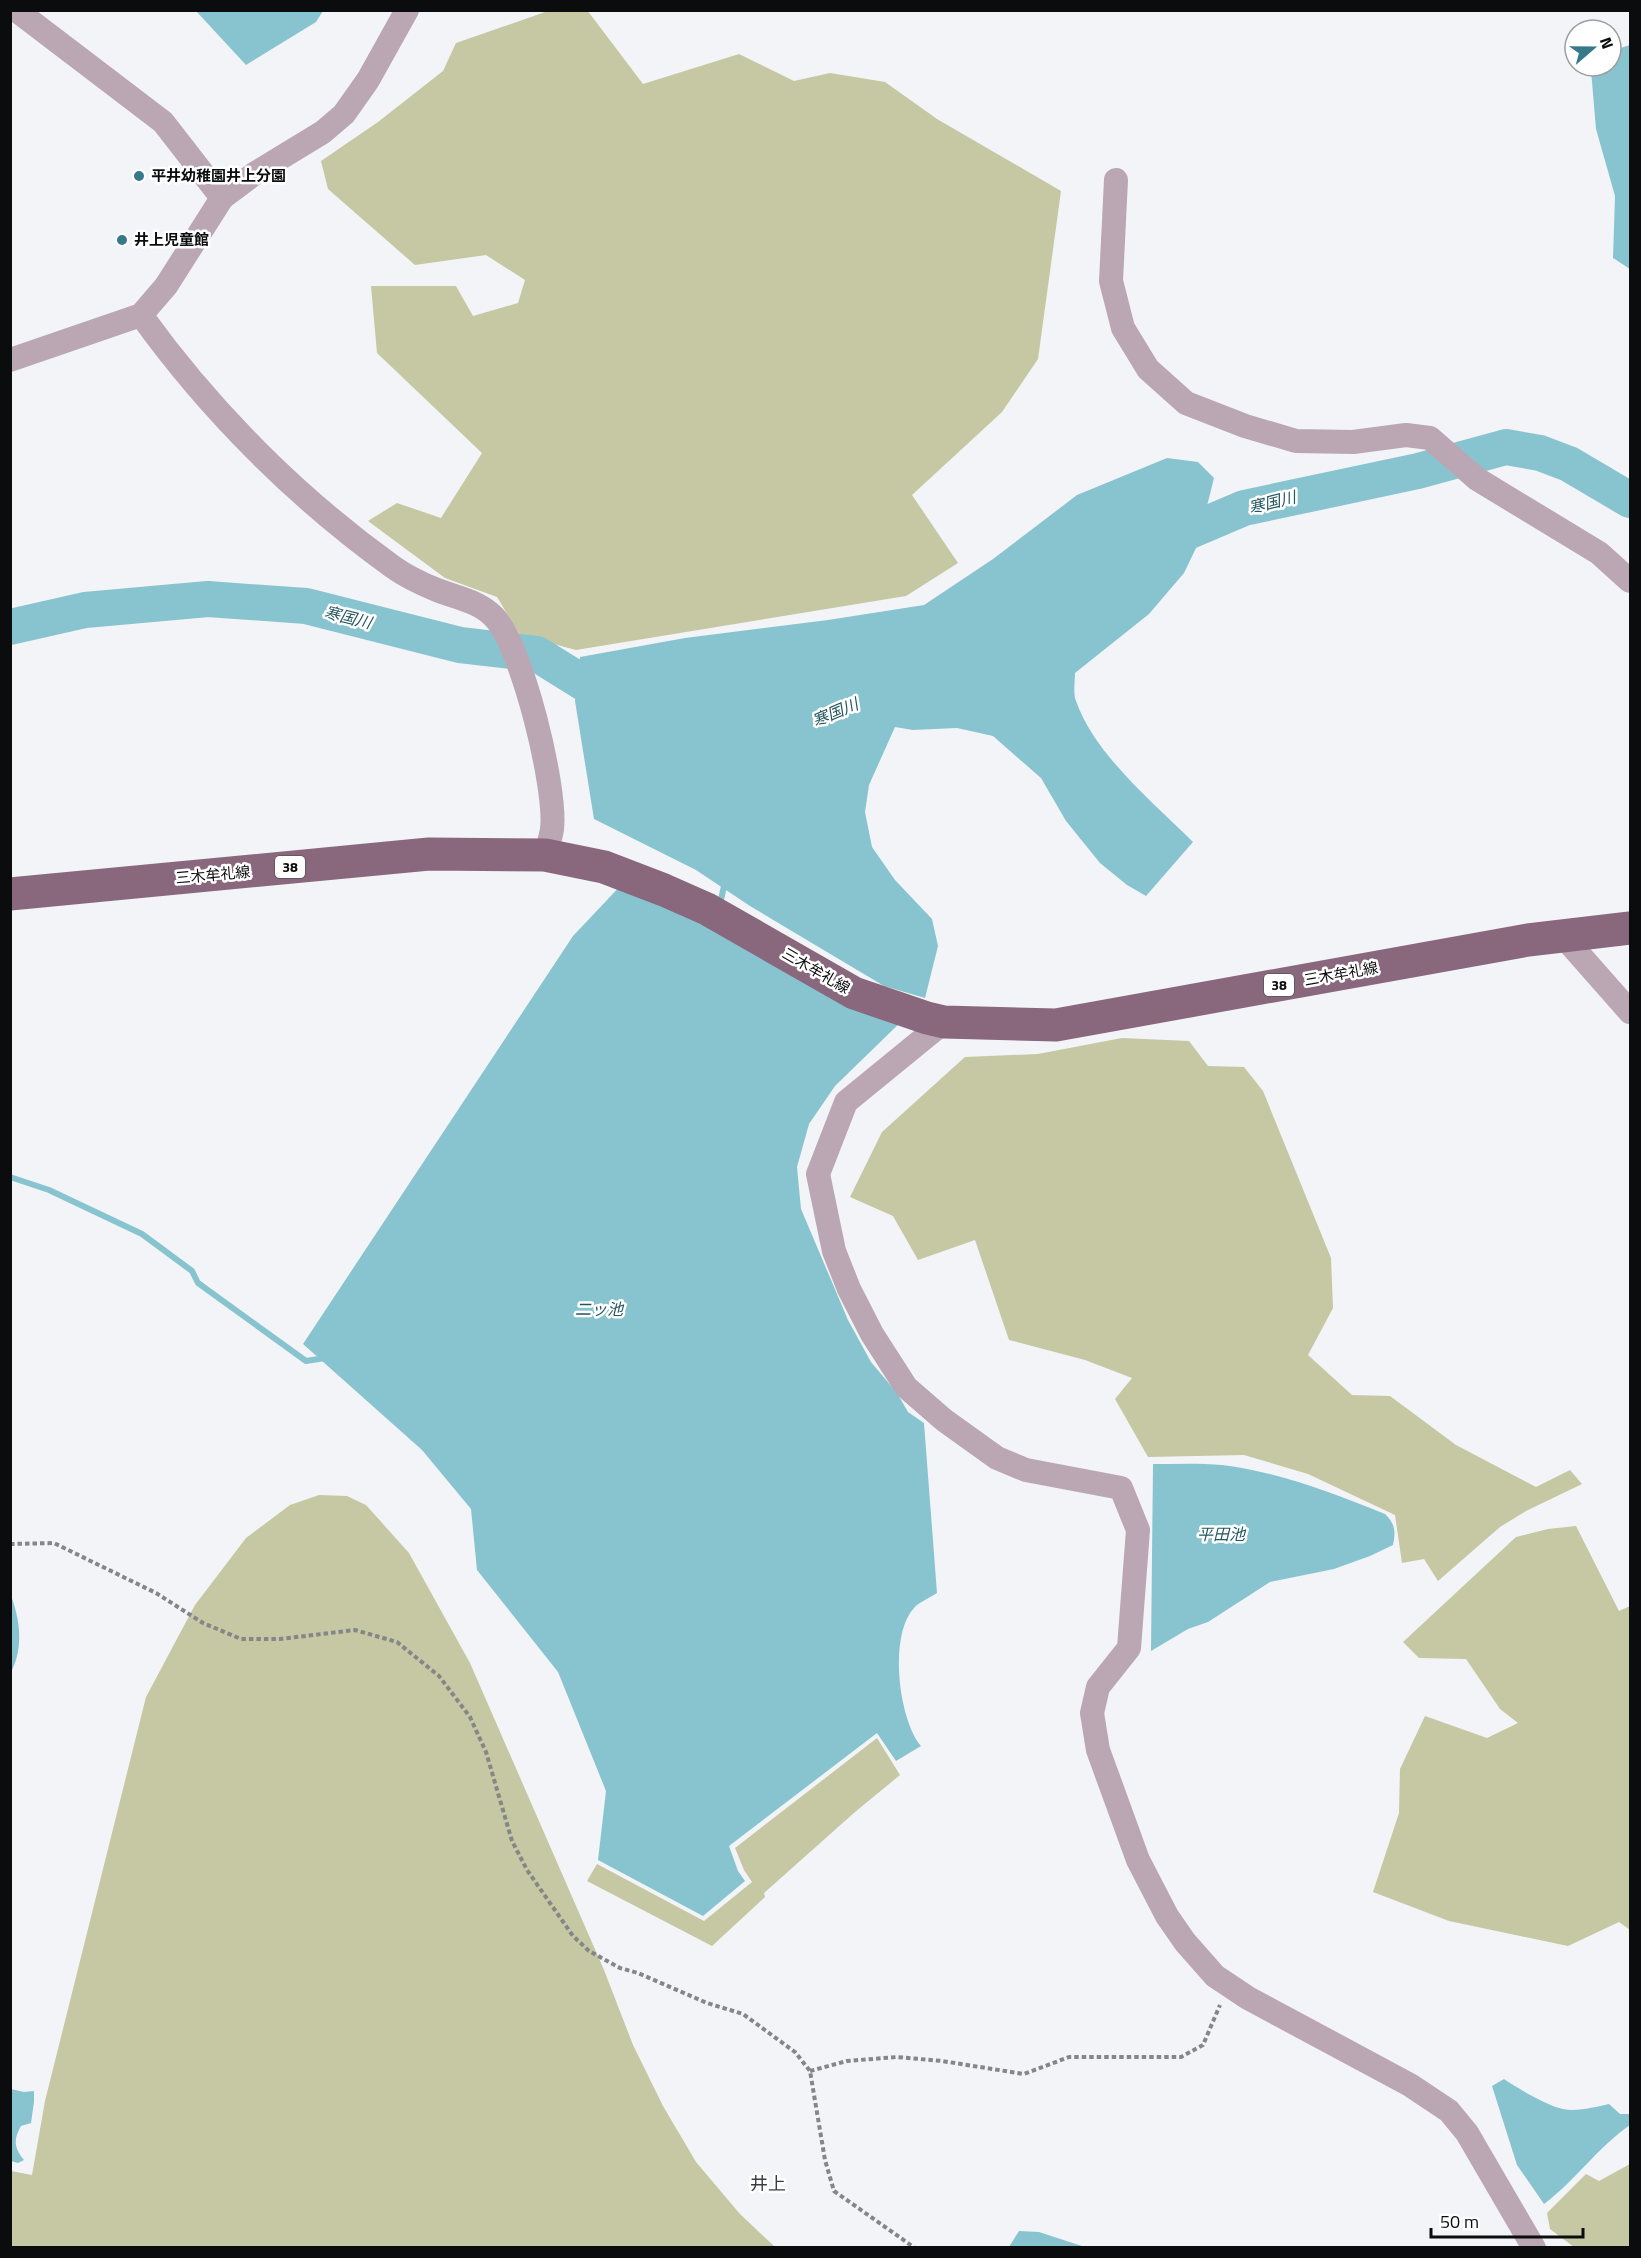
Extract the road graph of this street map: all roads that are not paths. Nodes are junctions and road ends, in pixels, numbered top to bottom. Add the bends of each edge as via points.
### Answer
1 (16, 10) edge
2 (407, 10) edge
3 (1116, 180) dead end
4 (222, 198) junction
5 (141, 315) junction
6 (10, 360) edge
7 (1630, 581) edge
8 (557, 858) junction
9 (10, 894) edge
10 (1630, 928) edge
11 (1563, 936) junction
12 (1630, 1012) edge
13 (936, 1020) junction
14 (1534, 2247) edge

1 - 4 street via 163,122
2 - 4 street via 344,114
3 - 7 street via 1111,281 1123,328 1148,369 1186,403 1296,441 1353,442 1406,435 1430,438 1477,479 1599,553
4 - 5 street via 166,285
5 - 6 street
5 - 8 street via 175,363 275,470 406,576 477,604 494,617 507,634 531,704 546,767
8 - 9 main road, 三木牟礼線 / 38 via 429,854
8 - 13 main road, 三木牟礼線 / 38 via 604,867 664,890 707,909 854,993
10 - 11 main road, 三木牟礼線 / 38
11 - 12 street
11 - 13 main road, 三木牟礼線 / 38 via 1056,1025
13 - 14 street via 846,1102 818,1174 834,1251 849,1289 906,1387 944,1420 997,1458 1026,1470 1120,1488 1138,1530 1130,1648 1098,1687 1092,1713 1098,1749 1138,1860 1185,1942 1215,1976 1248,1998 1410,2085 1449,2111 1467,2133

